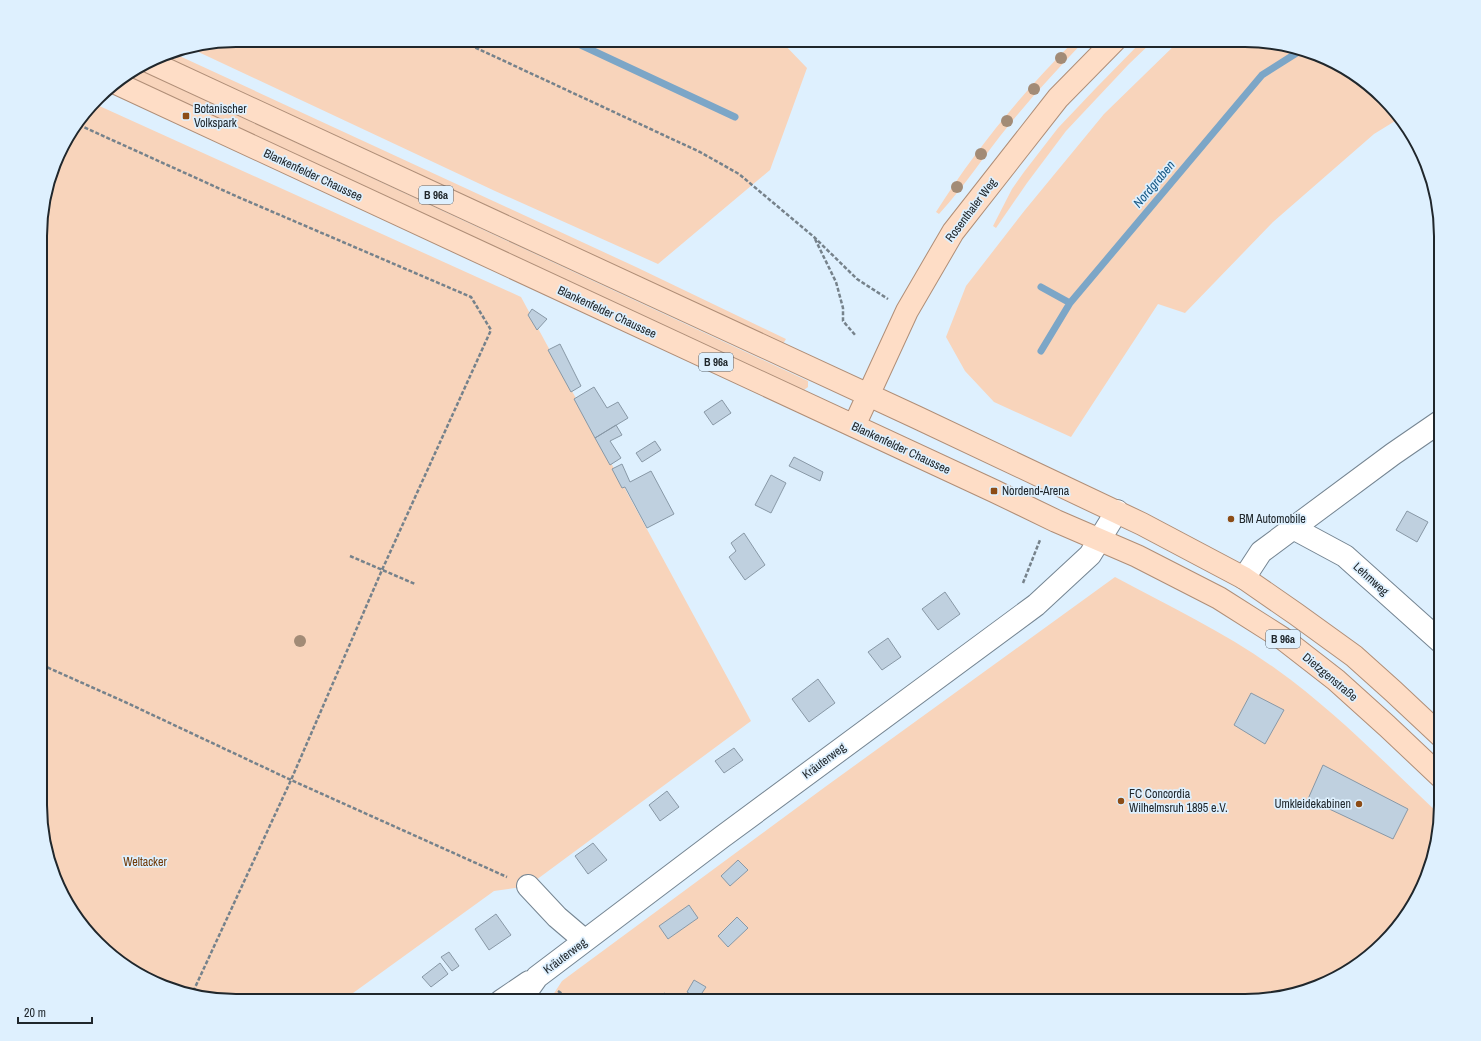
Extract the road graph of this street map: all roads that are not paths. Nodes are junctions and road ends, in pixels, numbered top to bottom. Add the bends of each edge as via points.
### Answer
1 (1108, 47) edge
2 (157, 65) edge
3 (122, 86) edge
4 (868, 395) junction
5 (1434, 425) edge
6 (854, 426) junction
7 (1117, 511) junction
8 (1294, 528) junction
9 (1099, 539) junction
10 (1244, 578) junction
11 (1434, 636) edge
12 (1434, 729) edge
13 (1434, 770) edge
14 (528, 886) road end
15 (584, 940) junction
16 (537, 977) junction
17 (512, 994) edge
18 (525, 994) edge

1 - 4 main road, Rosenthaler Weg via 1058,98 953,232 907,311
2 - 4 main road, B 96a
3 - 6 main road, Blankenfelder Chaussee / B 96a
4 - 6 main road, Rosenthaler Weg
4 - 7 main road, B 96a
5 - 8 lane
6 - 9 main road, Blankenfelder Chaussee / B 96a
7 - 9 lane, Kräuterweg
7 - 10 main road, B 96a
8 - 10 lane via 1261,552
8 - 11 lane, Lehmweg via 1345,556
9 - 13 main road, Dietzgenstraße / B 96a via 1219,598 1282,638 1336,680
9 - 15 lane, Kräuterweg via 1090,555 1036,605
10 - 12 main road, B 96a via 1354,656
14 - 15 lane
15 - 16 lane, Kräuterweg
16 - 17 lane
16 - 18 lane, Kräuterweg

